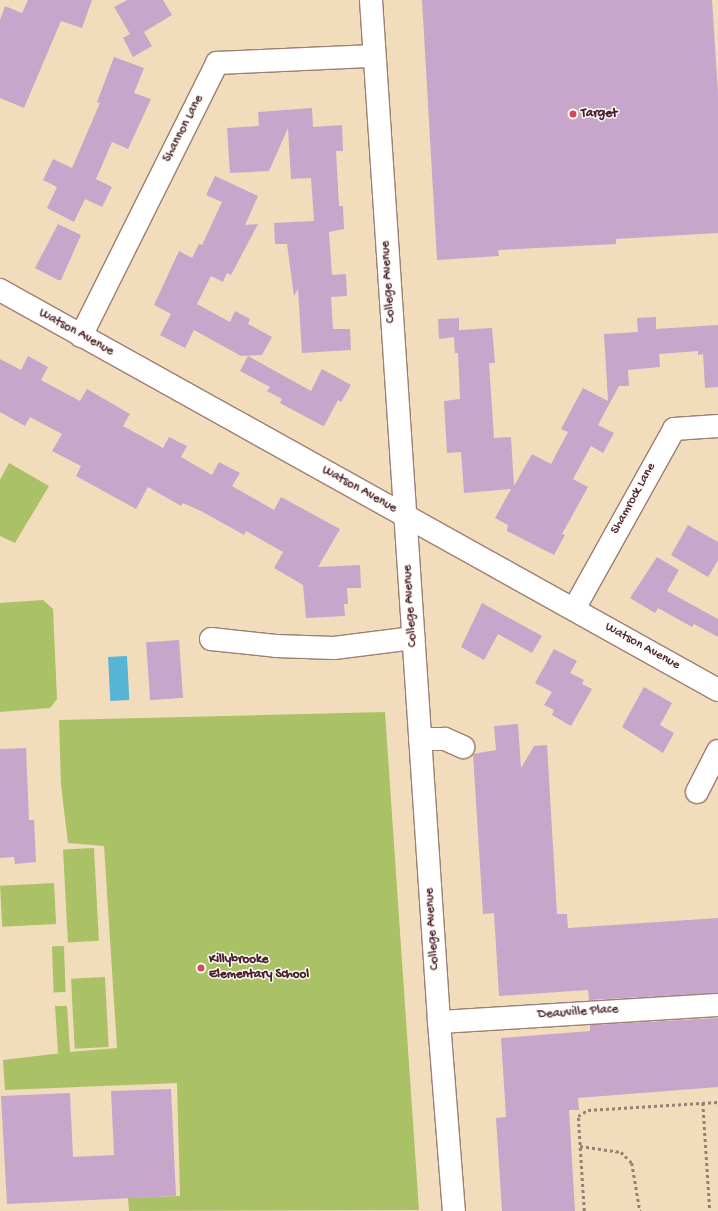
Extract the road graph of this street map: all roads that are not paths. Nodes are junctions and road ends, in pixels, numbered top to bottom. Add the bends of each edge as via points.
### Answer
1 (371, 0) edge
2 (374, 56) junction
3 (0, 290) edge
4 (80, 336) junction
5 (718, 426) edge
6 (405, 516) junction
7 (574, 609) junction
8 (413, 638) junction
9 (211, 639) dead end
10 (718, 690) edge
11 (420, 739) junction
12 (462, 747) dead end
13 (718, 751) edge
14 (698, 792) dead end
15 (718, 1005) edge
16 (439, 1022) junction
17 (454, 1211) edge

1 - 2 street, College Avenue
2 - 4 street, Shannon Lane via 217,63
2 - 6 street, College Avenue
3 - 4 street, Watson Avenue
4 - 6 street, Watson Avenue
5 - 7 street, Shamrock Lane via 674,428
6 - 7 street, Watson Avenue
6 - 8 street, College Avenue
7 - 10 street, Watson Avenue
8 - 9 street via 334,648 276,646
8 - 11 street, College Avenue
11 - 12 street via 445,739
11 - 16 street, College Avenue
13 - 14 street
15 - 16 street, Deauville Place
16 - 17 street, College Avenue

